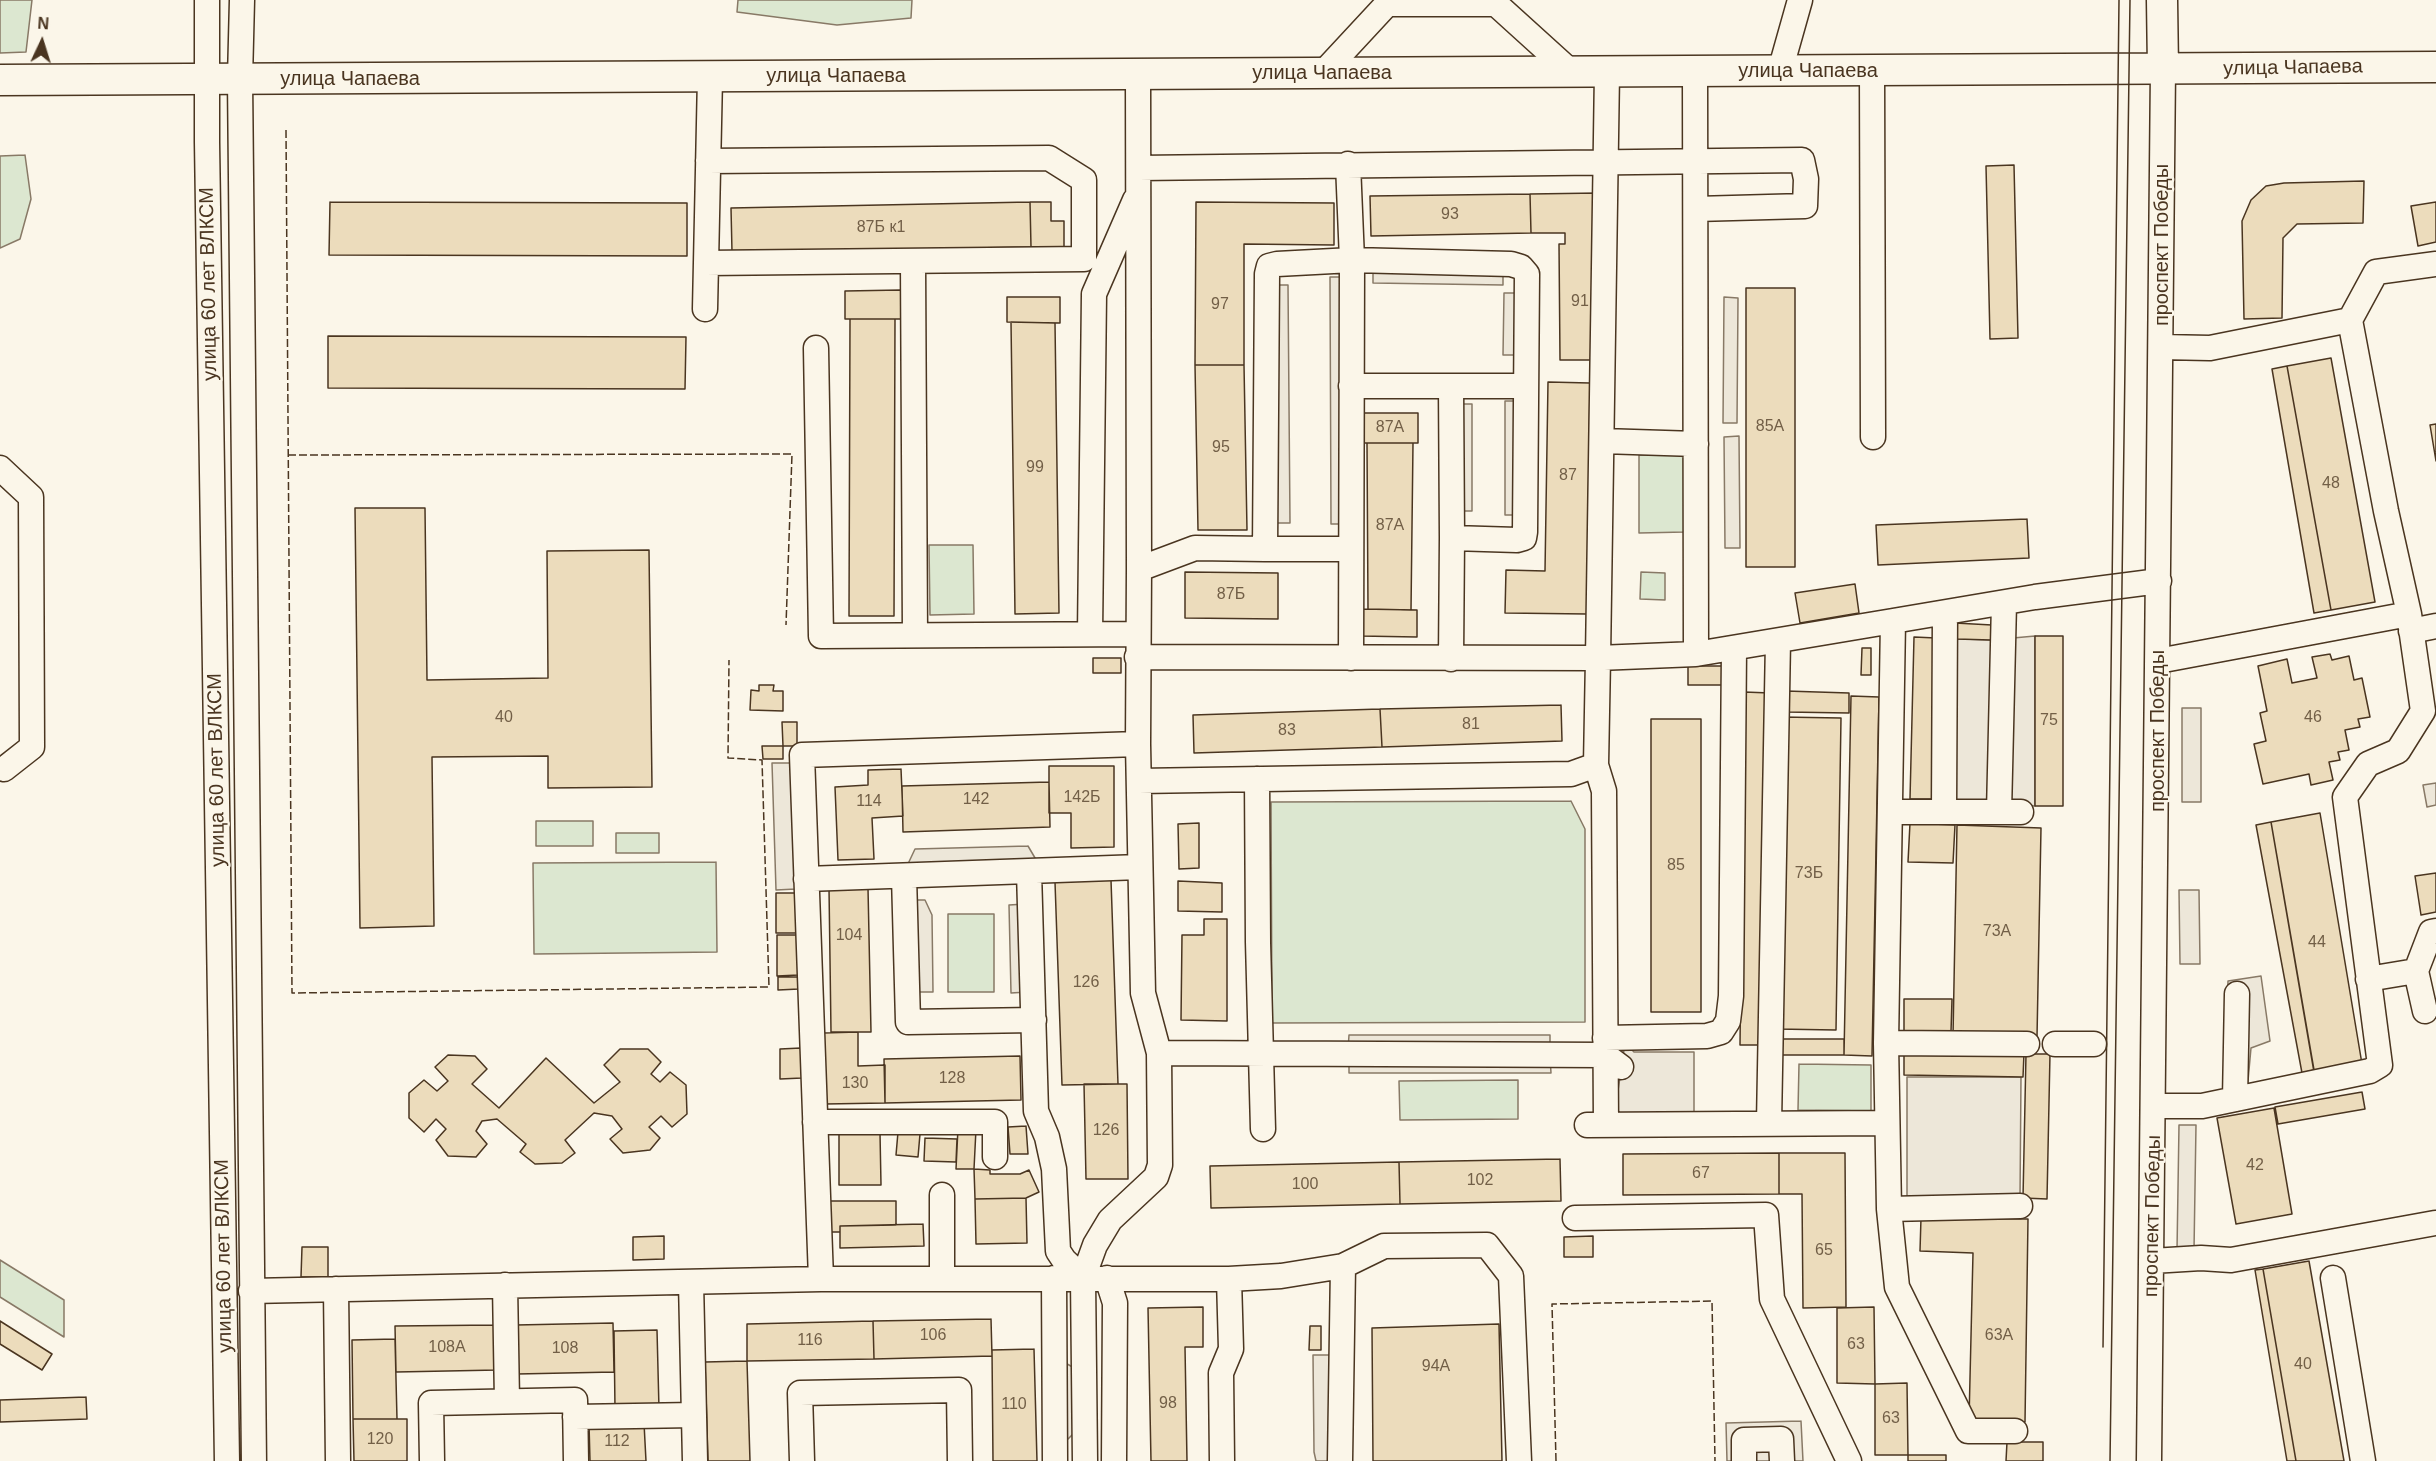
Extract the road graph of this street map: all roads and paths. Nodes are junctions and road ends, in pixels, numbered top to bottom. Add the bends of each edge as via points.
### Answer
1 (207, 0) edge
2 (242, 0) edge
3 (1800, 0) edge
4 (2162, 0) edge
5 (2436, 67) edge
6 (2163, 69) junction
7 (1872, 70) junction
8 (1780, 71) junction
9 (1571, 72) junction
10 (1607, 72) junction
11 (1695, 72) junction
12 (1323, 73) junction
13 (1138, 75) junction
14 (710, 77) junction
15 (207, 79) junction
16 (240, 79) junction
17 (0, 80) edge
18 (708, 161) junction
19 (1605, 162) junction
20 (1697, 163) junction
21 (1348, 164) junction
22 (1139, 179) junction
23 (1696, 208) junction
24 (1352, 260) junction
25 (913, 261) junction
26 (706, 263) junction
27 (2436, 264) edge
28 (705, 309) dead end
29 (2350, 320) junction
30 (2161, 347) junction
31 (816, 348) dead end
32 (1351, 386) junction
33 (1451, 386) junction
34 (1526, 386) junction
35 (1873, 437) dead end
36 (1602, 441) junction
37 (1696, 444) junction
38 (0, 468) edge
39 (1452, 538) junction
40 (1265, 549) junction
41 (1351, 549) junction
42 (1139, 568) junction
43 (2159, 580) junction
44 (2004, 603) junction
45 (1944, 614) junction
46 (1893, 621) junction
47 (2410, 622) junction
48 (2436, 626) edge
49 (1090, 634) junction
50 (915, 636) junction
51 (1778, 641) junction
52 (1138, 646) junction
53 (1734, 649) junction
54 (1696, 654) junction
55 (1352, 658) junction
56 (1598, 658) junction
57 (1451, 659) junction
58 (2158, 661) junction
59 (1138, 744) junction
60 (1596, 765) junction
61 (4, 769) dead end
62 (1257, 779) junction
63 (1139, 781) junction
64 (1944, 810) junction
65 (1890, 812) junction
66 (1140, 867) junction
67 (1029, 872) junction
68 (904, 876) junction
69 (806, 879) junction
70 (2436, 931) edge
71 (2416, 971) junction
72 (2368, 979) junction
73 (2237, 994) dead end
74 (2425, 1011) dead end
75 (1034, 1020) junction
76 (1886, 1043) junction
77 (2027, 1044) dead end
78 (2055, 1044) dead end
79 (2094, 1044) dead end
80 (1159, 1053) junction
81 (1611, 1053) junction
82 (1261, 1054) junction
83 (2235, 1099) junction
84 (2154, 1106) junction
85 (815, 1122) junction
86 (1886, 1123) junction
87 (1769, 1124) junction
88 (1263, 1129) dead end
89 (995, 1157) dead end
90 (942, 1195) dead end
91 (2020, 1206) dead end
92 (1889, 1209) junction
93 (1575, 1218) dead end
94 (2436, 1223) edge
95 (2152, 1261) junction
96 (1343, 1266) junction
97 (942, 1278) junction
98 (1054, 1278) junction
99 (1095, 1278) junction
100 (2333, 1278) dead end
101 (821, 1279) junction
102 (1229, 1279) junction
103 (691, 1282) junction
104 (506, 1285) junction
105 (336, 1289) junction
106 (251, 1291) junction
107 (507, 1401) junction
108 (694, 1415) junction
109 (575, 1417) junction
110 (2015, 1431) dead end
111 (227, 1461) edge
112 (254, 1461) edge
113 (338, 1461) edge
114 (432, 1461) edge
115 (576, 1461) edge
116 (695, 1461) edge
117 (802, 1461) edge
118 (960, 1461) edge
119 (1055, 1461) edge
120 (1085, 1461) edge
121 (1114, 1461) edge
122 (1222, 1461) edge
123 (1340, 1461) edge
124 (1519, 1461) edge
125 (1744, 1461) edge
126 (1782, 1461) edge
127 (1849, 1461) edge
128 (2150, 1461) edge
129 (2363, 1461) edge

1 - 15 street, улица 60 лет ВЛКСМ
2 - 16 street, улица 60 лет ВЛКСМ
3 - 8 street
4 - 6 main road, проспект Победы
5 - 6 main road, улица Чапаева
6 - 7 main road, улица Чапаева
6 - 30 street, проспект Победы
7 - 8 main road, улица Чапаева
7 - 35 street
8 - 11 main road, улица Чапаева
9 - 10 main road, улица Чапаева
9 - 12 main road, улица Чапаева
9 - 12 street via 1496,4 1387,4
10 - 11 main road, улица Чапаева
10 - 19 street
11 - 20 street
12 - 13 main road, улица Чапаева
13 - 14 main road, улица Чапаева
13 - 22 street
14 - 16 main road, улица Чапаева
14 - 18 street
15 - 16 main road, улица Чапаева
15 - 17 main road, улица Чапаева
15 - 111 street, улица 60 лет ВЛКСМ
16 - 106 street, улица 60 лет ВЛКСМ
18 - 25 street via 1049,158 1084,180 1084,259
18 - 26 street
19 - 20 street
19 - 21 street
19 - 36 street
20 - 23 street
20 - 23 street via 1802,160 1806,178 1805,206
21 - 22 street
21 - 24 street
22 - 42 street
22 - 49 street via 1094,294
23 - 37 street
24 - 32 street
24 - 34 street via 1521,267 1527,274
24 - 40 street via 1277,264 1269,266 1266,274
25 - 26 street
25 - 50 street
26 - 28 street
27 - 29 street via 2376,272
29 - 30 street via 2210,348
29 - 47 street
30 - 43 street, проспект Победы
31 - 50 street via 821,636
32 - 33 street
32 - 41 street
33 - 34 street
33 - 39 street
34 - 39 street via 1524,538
36 - 37 street
36 - 56 street
37 - 54 street
38 - 61 street via 31,497 32,747
39 - 57 street
40 - 41 street
40 - 42 street via 1195,549
41 - 55 street
42 - 52 street
43 - 44 street
43 - 58 street, проспект Победы
44 - 45 street
44 - 64 street via 2010,812
45 - 46 street
45 - 64 street
46 - 51 street
46 - 65 street
47 - 48 street
47 - 58 street
47 - 72 street via 2423,711 2398,751 2368,764 2345,797
49 - 50 street
49 - 52 street
51 - 53 street
51 - 87 street
52 - 55 street
52 - 59 street
53 - 54 street
53 - 81 street via 1728,1021 1721,1032 1707,1036
54 - 56 street
55 - 57 street
56 - 57 street
56 - 60 street
58 - 84 street, проспект Победы
59 - 63 street
59 - 69 street via 802,755
60 - 62 street via 1571,774
60 - 81 street via 1604,791
62 - 63 street
62 - 82 street
63 - 66 street
64 - 65 street
65 - 76 street
66 - 67 street
66 - 80 street via 1143,993
67 - 68 street
67 - 75 street
68 - 69 street
68 - 75 street via 908,1022
69 - 85 street
70 - 71 street via 2431,932
71 - 72 street
71 - 74 street
72 - 83 street via 2380,1065 2370,1071
73 - 83 street
75 - 99 street via 1036,1111 1054,1170 1058,1251 1064,1260
76 - 77 street
76 - 86 street
78 - 79 street
80 - 82 street
80 - 99 street via 1160,1165 1156,1177 1110,1220 1095,1245
81 - 82 street
81 - 87 street via 1596,1125
82 - 88 street
83 - 84 street via 2202,1106
84 - 95 street, проспект Победы
85 - 89 street via 994,1122
85 - 101 street
86 - 87 street
86 - 92 street
90 - 97 street
91 - 92 street
92 - 110 street via 1897,1287 1968,1431
93 - 127 street via 1766,1215 1772,1299
94 - 95 street via 2231,1260
95 - 128 street, проспект Победы
96 - 102 street
96 - 123 street
96 - 124 street via 1384,1246 1487,1245 1511,1276
97 - 98 street
97 - 101 street
98 - 99 street
98 - 119 street
99 - 102 street
99 - 120 street
99 - 121 street via 1115,1303
100 - 129 street
101 - 103 street
102 - 122 street via 1232,1349 1221,1373
103 - 104 street
103 - 108 street
104 - 105 street
104 - 107 street
105 - 106 street
105 - 113 street
106 - 112 street, улица 60 лет ВЛКСМ
107 - 109 street via 575,1400
107 - 114 street via 431,1403
108 - 109 street
108 - 116 street
109 - 115 street
117 - 118 street via 800,1393 959,1390
125 - 126 street via 1744,1440 1781,1439

